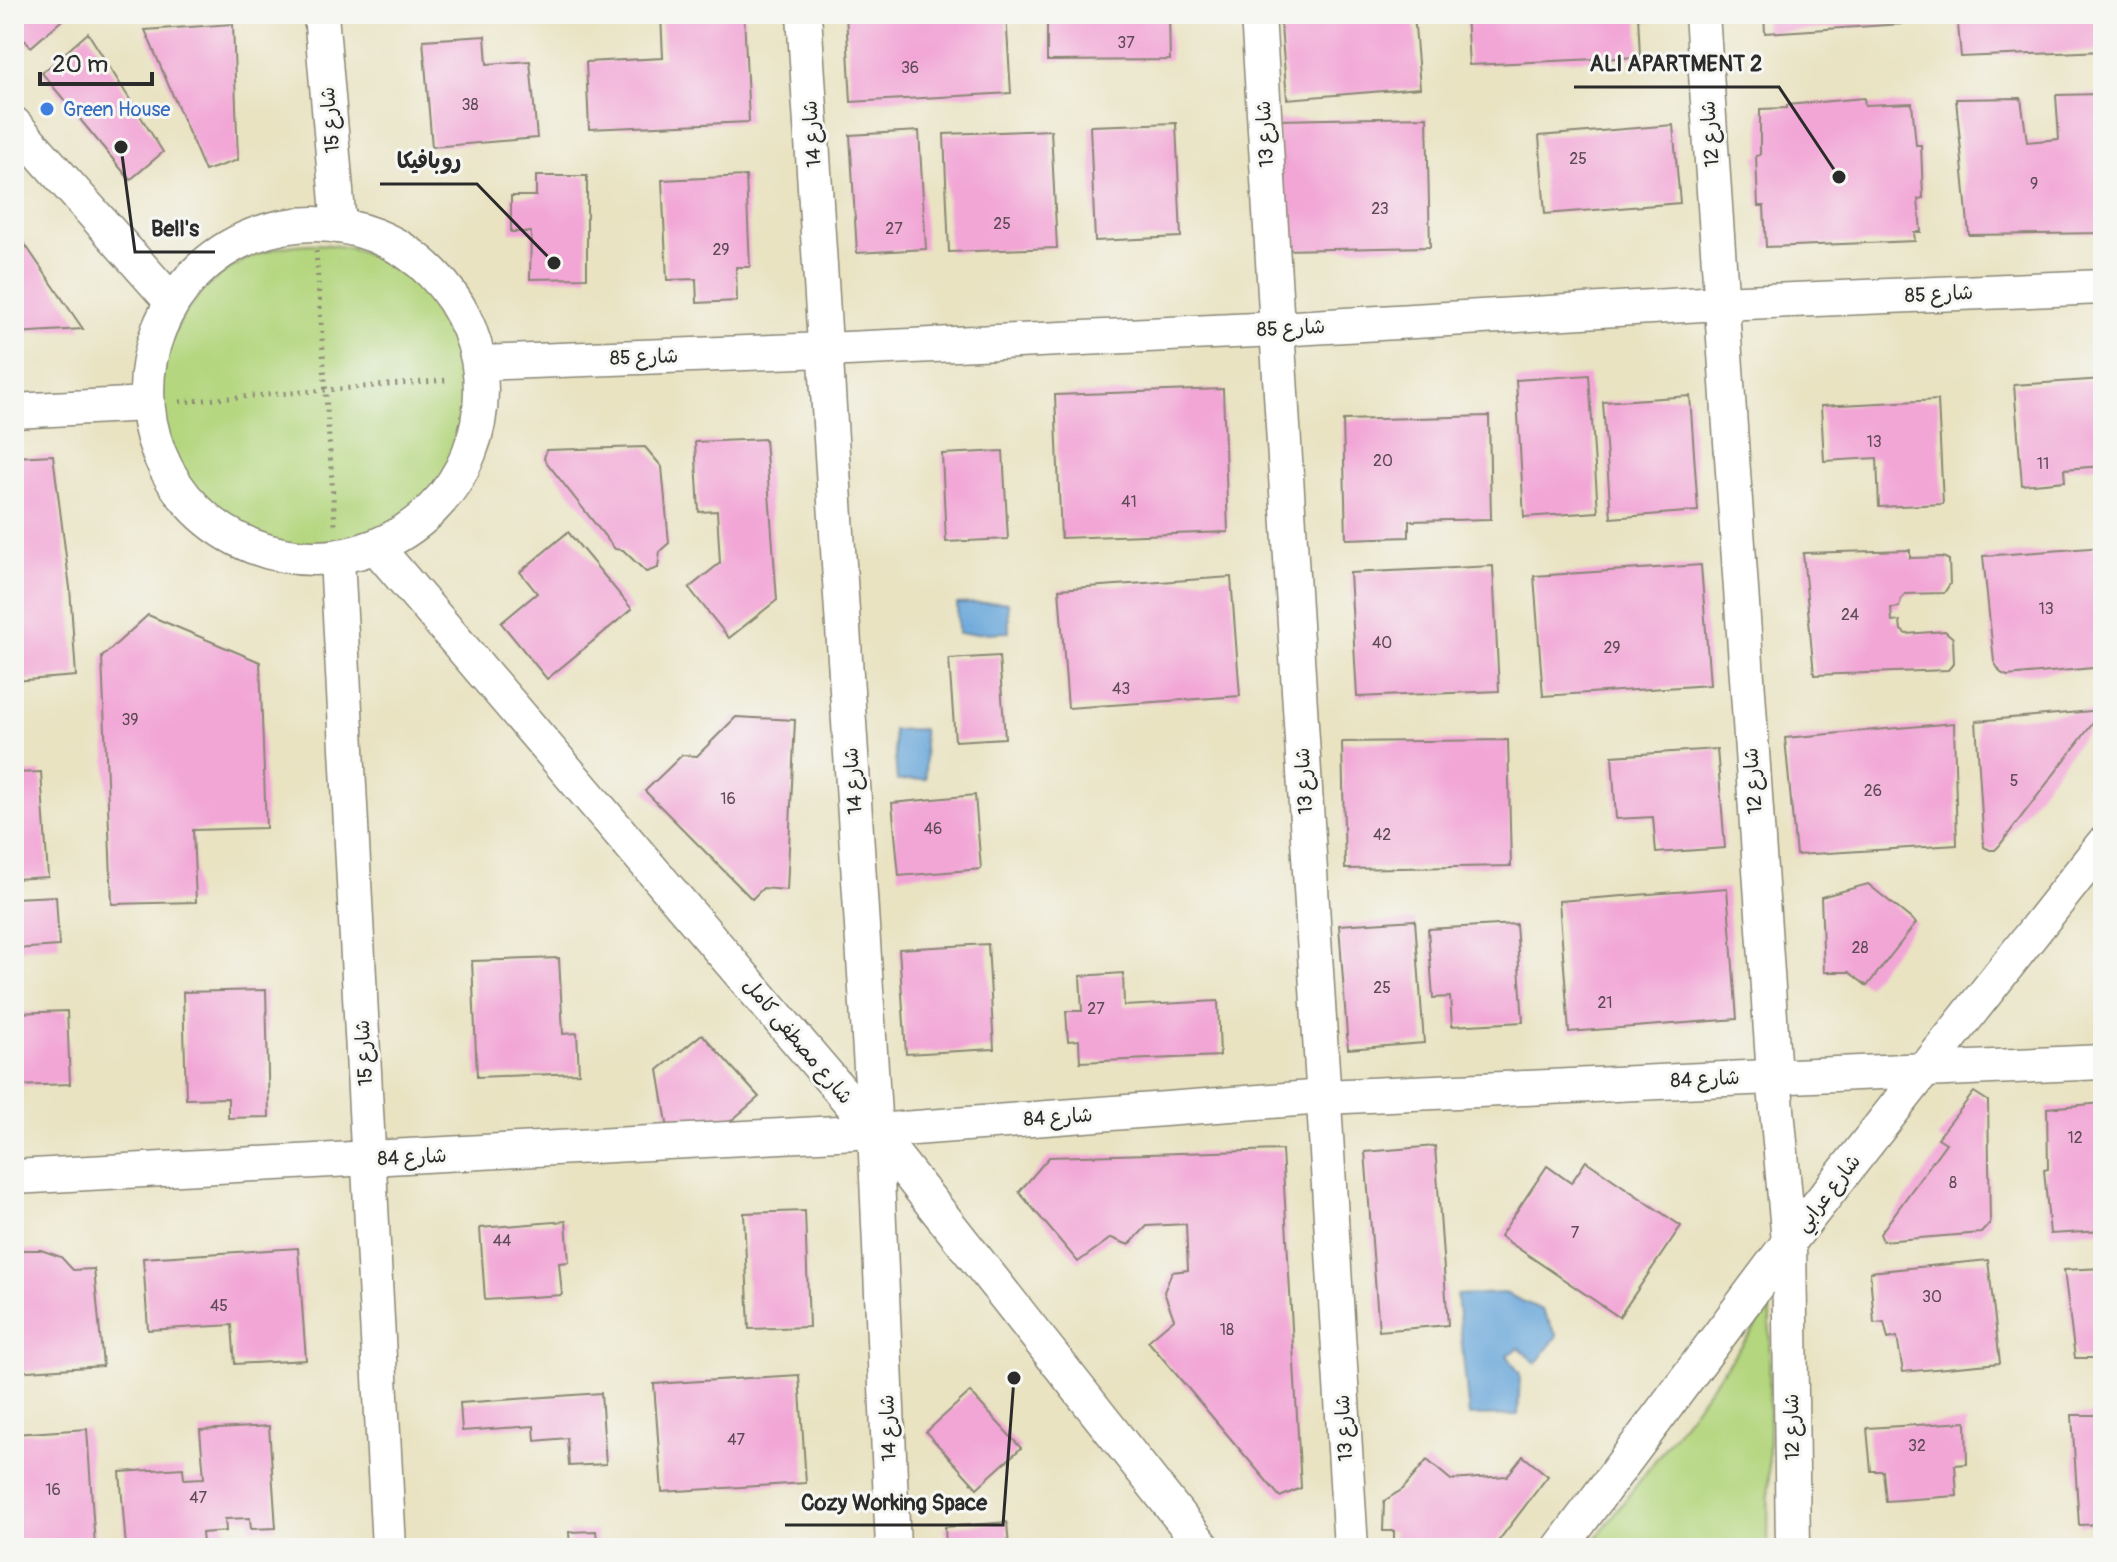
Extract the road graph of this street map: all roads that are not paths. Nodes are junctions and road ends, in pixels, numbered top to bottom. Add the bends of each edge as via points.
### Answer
1 (321, 14) edge
2 (804, 14) edge
3 (1258, 14) edge
4 (1702, 14) edge
5 (14, 124) edge
6 (327, 225) junction
7 (2103, 287) edge
8 (172, 302) junction
9 (1720, 303) junction
10 (1277, 329) junction
11 (825, 350) junction
12 (480, 371) junction
13 (147, 404) junction
14 (14, 411) edge
15 (376, 547) junction
16 (337, 558) junction
17 (2103, 844) edge
18 (2103, 1062) edge
19 (1925, 1069) junction
20 (1774, 1076) junction
21 (1324, 1097) junction
22 (875, 1131) junction
23 (369, 1159) junction
24 (14, 1177) edge
25 (1789, 1242) junction
26 (389, 1548) edge
27 (893, 1548) edge
28 (1204, 1548) edge
29 (1351, 1548) edge
30 (1560, 1548) edge
31 (1793, 1548) edge

1 - 6 street, شارع 15
2 - 11 street, شارع 14
3 - 10 street, شارع 13
4 - 9 street, شارع 12
5 - 8 street
6 - 8 street via 266,231 233,245 203,265
6 - 12 street via 373,235 432,272 470,330
7 - 9 street, شارع 85
8 - 13 street via 156,334
9 - 10 street, شارع 85
9 - 20 street, شارع 12
10 - 11 street, شارع 85
10 - 21 street, شارع 13
11 - 12 street, شارع 85
11 - 22 street, شارع 14
12 - 15 street via 481,409 471,454 448,493 416,525
13 - 14 street
13 - 16 street via 152,434 170,476 221,531 277,554
15 - 16 street
15 - 22 street, شارع مصطفى كامل
16 - 23 street, شارع 15
17 - 19 street, شارع عرابي
18 - 19 street, شارع 84
19 - 20 street, شارع 84
19 - 25 street, شارع عرابي
20 - 21 street, شارع 84
20 - 25 street, شارع 12
21 - 22 street, شارع 84
21 - 29 street, شارع 13
22 - 23 street, شارع 84
22 - 27 street, شارع 14
22 - 28 street, شارع مصطفى كامل
23 - 24 street, شارع 84
23 - 26 street, شارع 15
25 - 30 street, شارع عرابي
25 - 31 street, شارع 12

